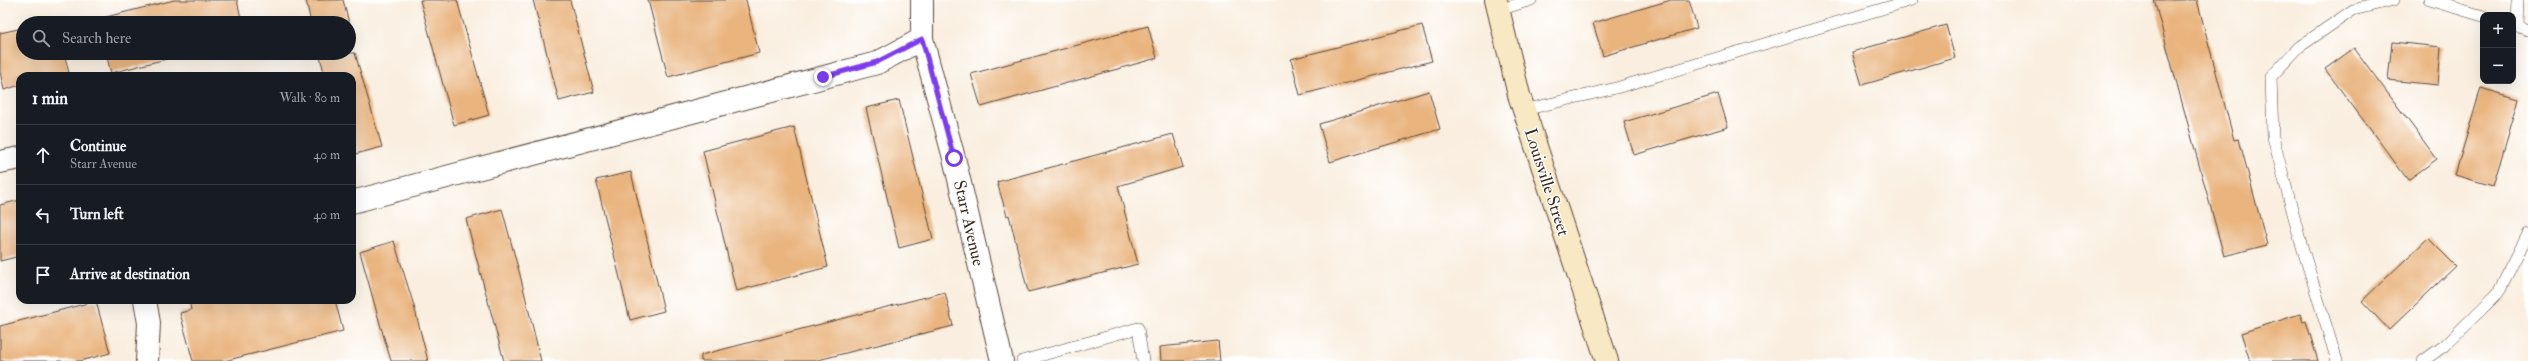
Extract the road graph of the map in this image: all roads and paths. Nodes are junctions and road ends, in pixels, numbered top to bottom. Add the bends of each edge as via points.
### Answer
1 (922, 0) edge
2 (1531, 0) edge
3 (1912, 0) edge
4 (2394, 0) edge
5 (2429, 0) edge
6 (2518, 0) edge
7 (1497, 5) edge
8 (2480, 15) edge
9 (2516, 17) edge
10 (2516, 26) edge
11 (2528, 30) edge
12 (922, 39) junction
13 (1524, 110) junction
14 (16, 159) edge
15 (0, 162) edge
16 (356, 201) edge
17 (2528, 234) edge
18 (146, 304) edge
19 (147, 361) edge
20 (1002, 361) edge
21 (1022, 361) edge
22 (1144, 361) edge
23 (1607, 361) edge
24 (2337, 361) edge
25 (2423, 361) edge

1 - 12 street, Starr Avenue
2 - 7 lane
3 - 13 lane via 1616,88
4 - 24 lane via 2353,10 2299,47 2271,77 2273,137 2300,240
5 - 8 lane
6 - 9 lane
7 - 13 main road, Louisville Street
10 - 11 lane
12 - 16 street via 877,62
12 - 20 street, Starr Avenue via 954,158
13 - 23 main road, Louisville Street
14 - 15 street
17 - 25 lane via 2498,293 2444,346
18 - 19 street via 149,323
21 - 22 lane via 1138,328

